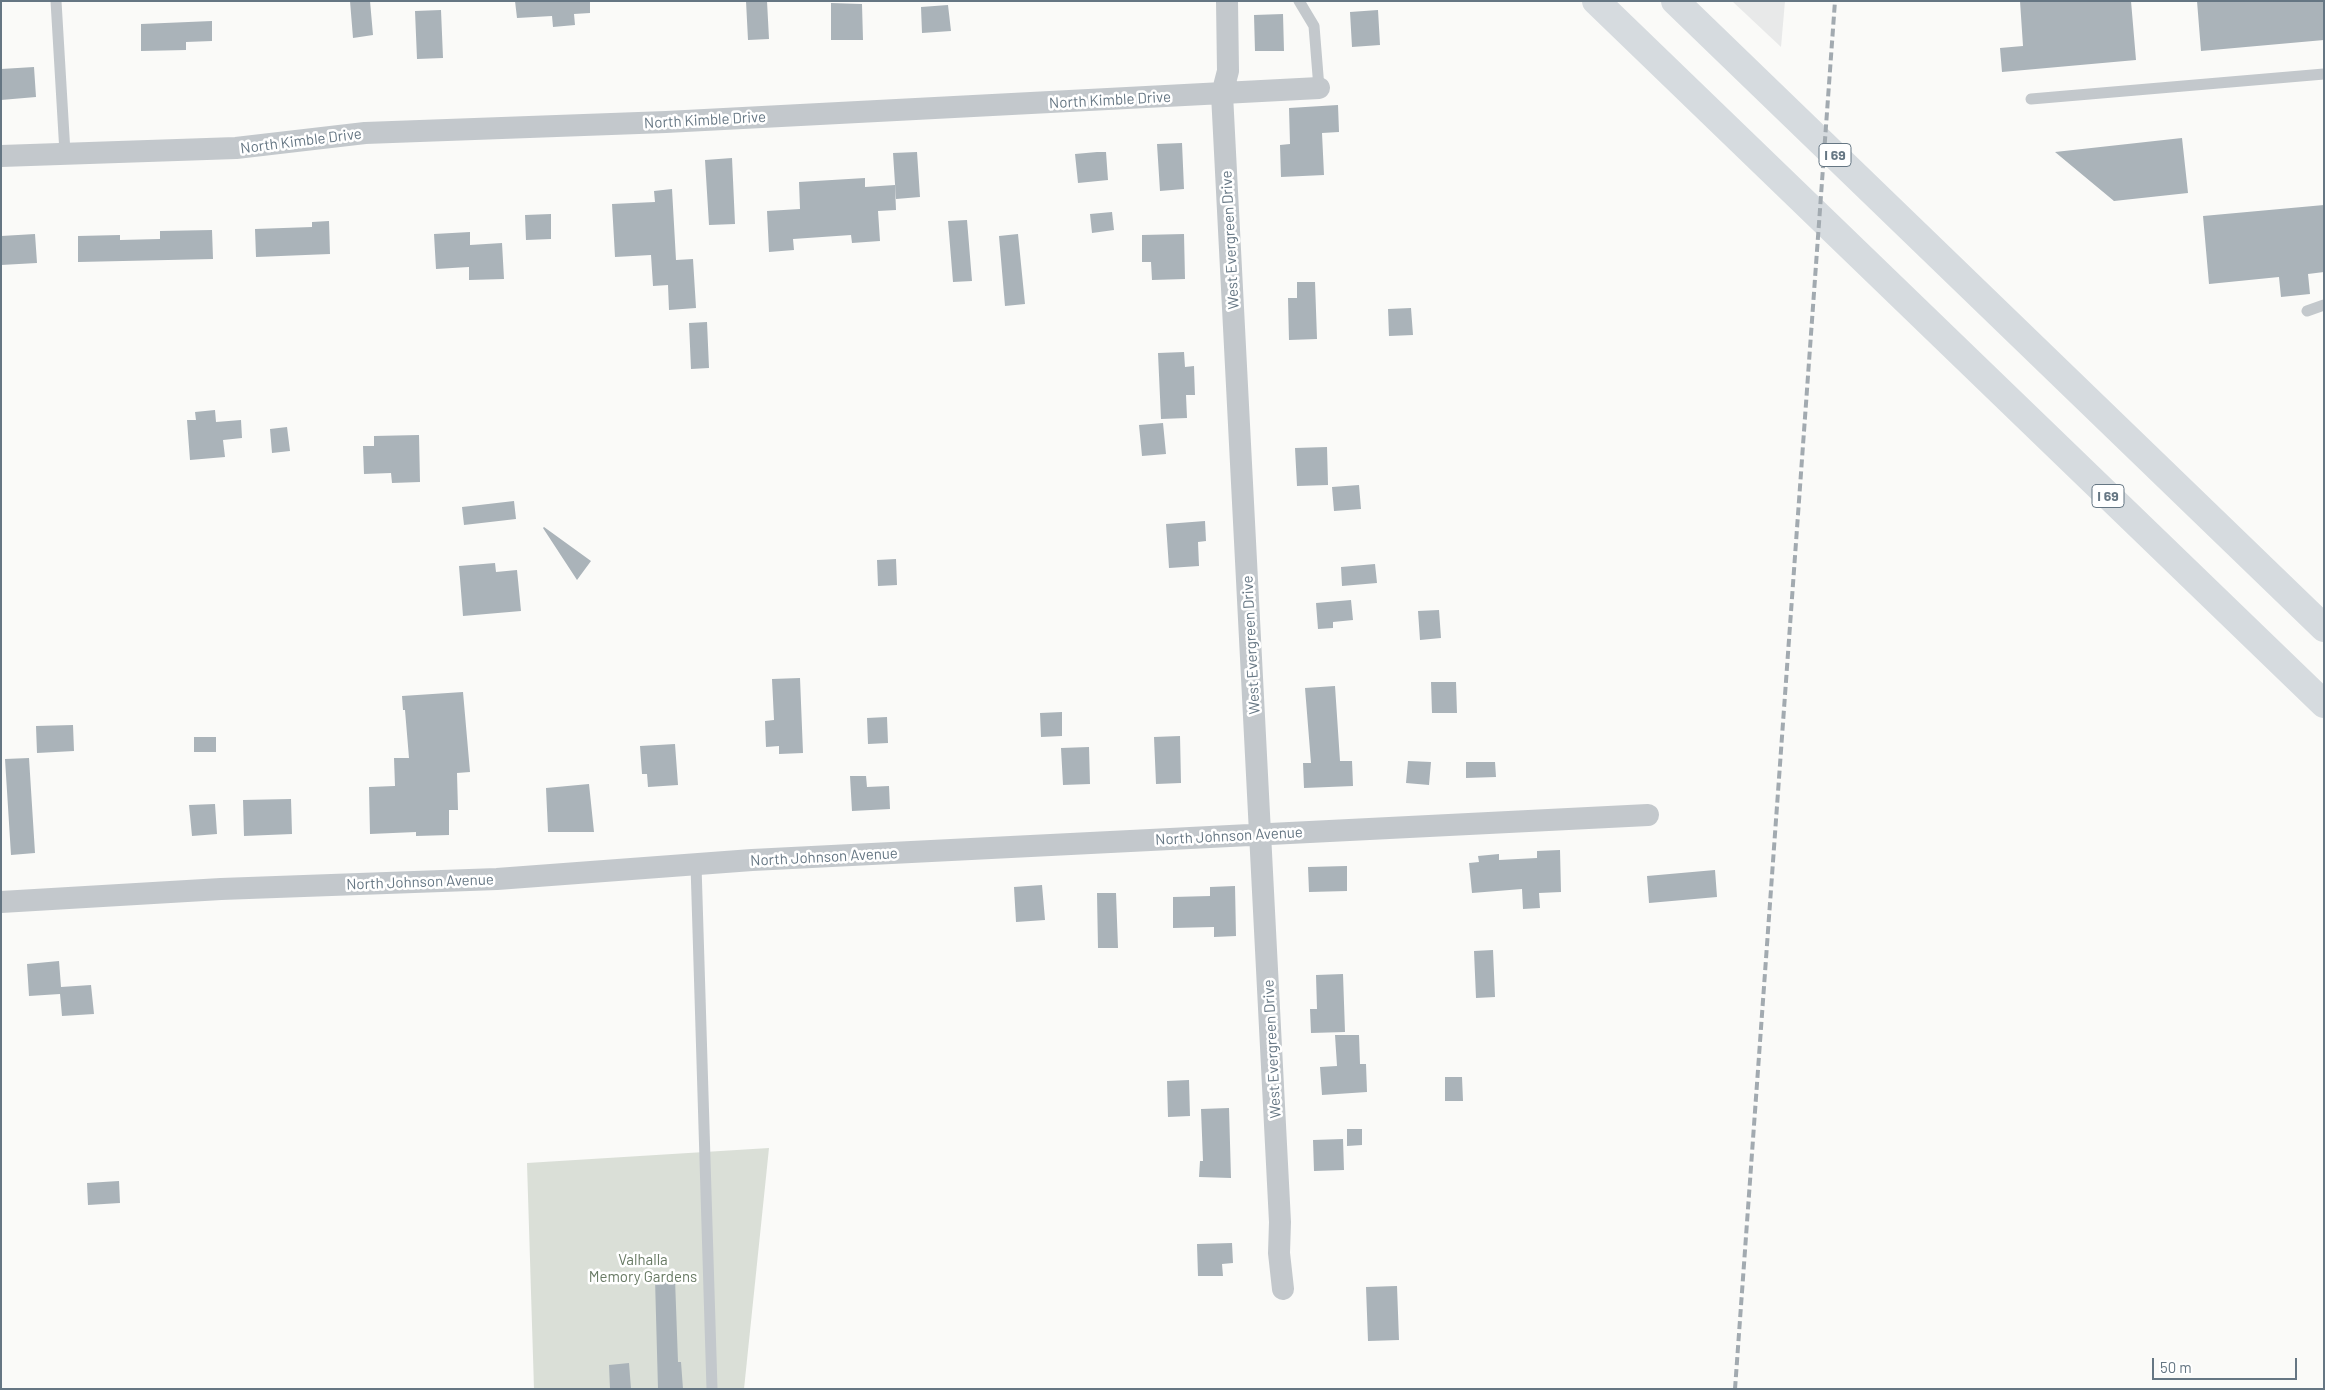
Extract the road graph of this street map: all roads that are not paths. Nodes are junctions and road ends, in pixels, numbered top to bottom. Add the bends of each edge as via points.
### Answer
1 (56, 1) edge
2 (1227, 1) edge
3 (1299, 1) edge
4 (1596, 1) edge
5 (1675, 1) edge
6 (2324, 74) edge
7 (1319, 88) joint
8 (1222, 94) junction
9 (2031, 99) dead end
10 (65, 153) junction
11 (1, 156) edge
12 (2324, 305) edge
13 (2306, 311) dead end
14 (2324, 628) edge
15 (2324, 704) edge
16 (1648, 815) dead end
17 (1261, 835) junction
18 (696, 866) junction
19 (1, 902) edge
20 (1283, 1289) dead end
21 (712, 1389) edge

1 - 10 lane
2 - 8 street, West Evergreen Drive via 1228,72
3 - 7 lane, North Kimble Drive via 1314,26
4 - 15 highway, I 69
5 - 14 highway, I 69
6 - 9 lane
7 - 8 street, North Kimble Drive
8 - 10 street, North Kimble Drive via 366,133 236,148
8 - 17 street, West Evergreen Drive
10 - 11 street, North Kimble Drive
12 - 13 lane
16 - 17 street, North Johnson Avenue
17 - 18 street, North Johnson Avenue
17 - 20 street, West Evergreen Drive
18 - 19 street, North Johnson Avenue via 497,879 221,889
18 - 21 lane

